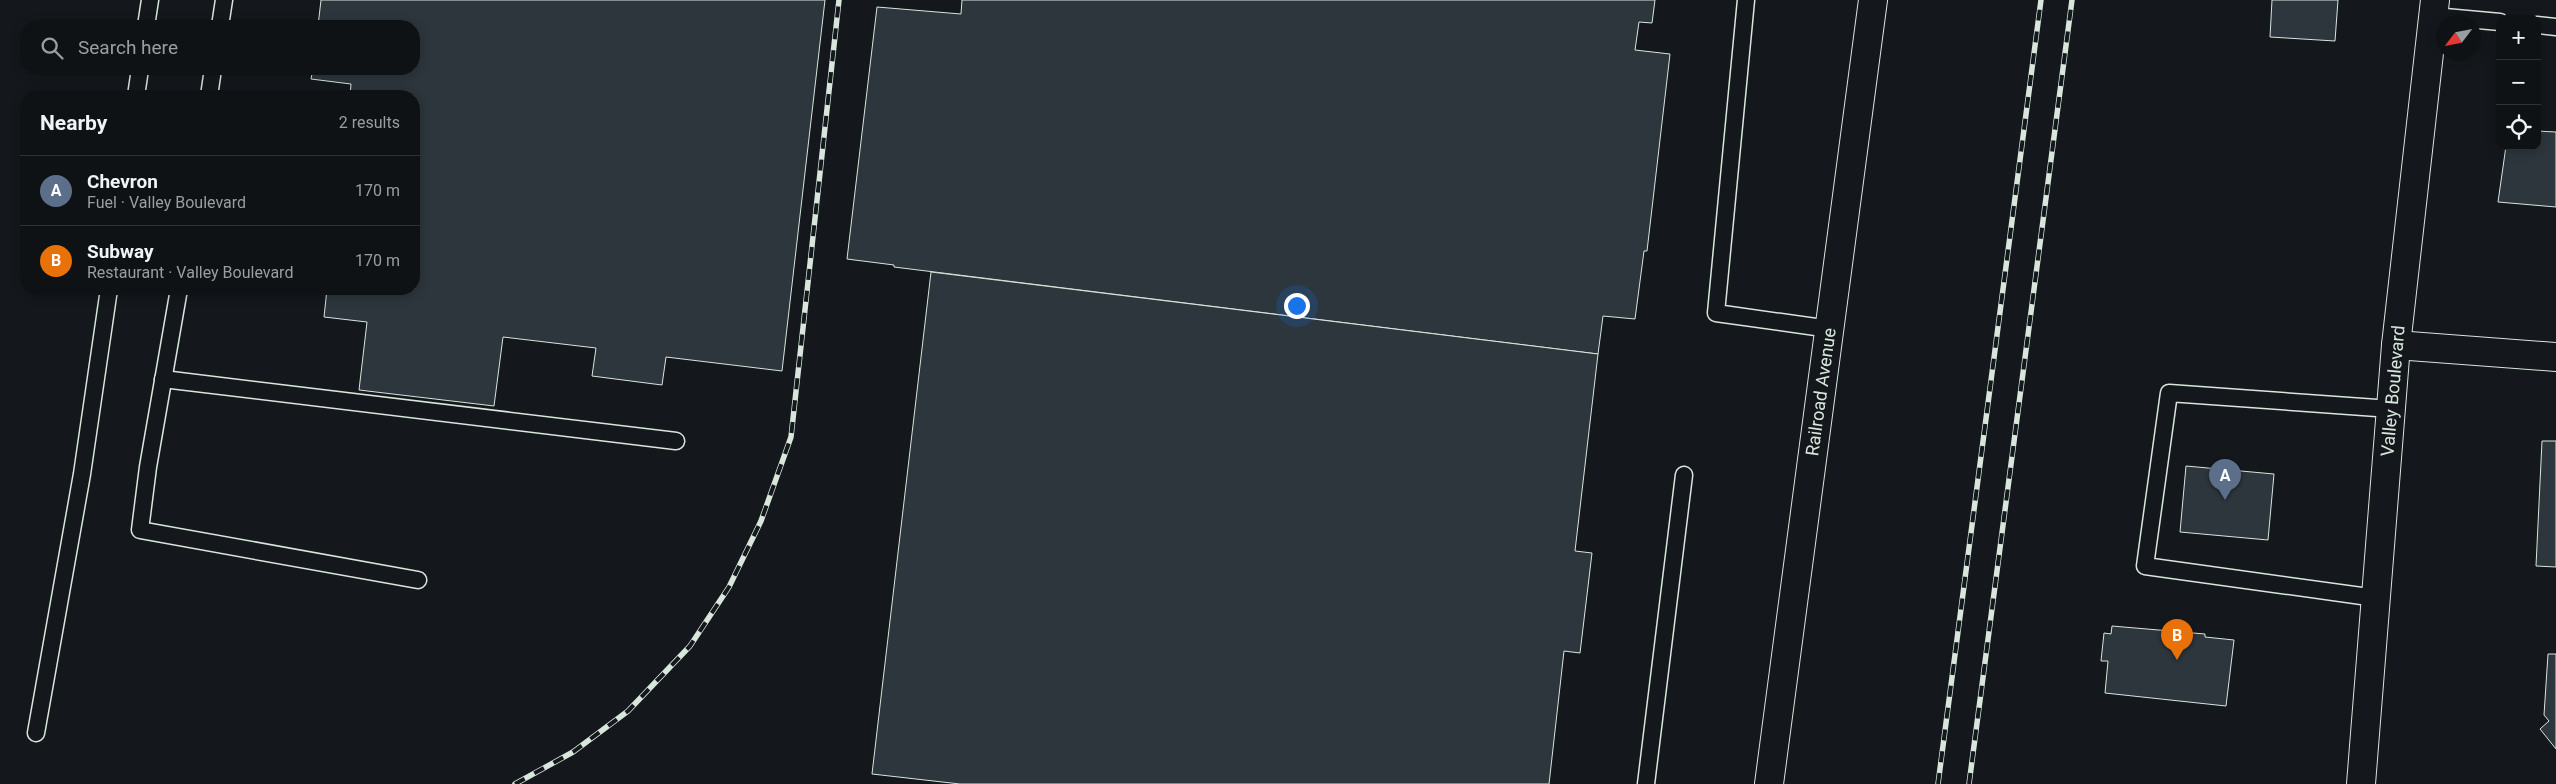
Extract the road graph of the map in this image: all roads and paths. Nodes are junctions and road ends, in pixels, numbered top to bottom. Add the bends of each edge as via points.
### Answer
1 (150, 0) edge
2 (224, 0) edge
3 (1746, 0) edge
4 (1873, 0) edge
5 (2435, 8) edge
6 (147, 20) edge
7 (221, 20) edge
8 (2496, 21) edge
9 (2541, 26) edge
10 (2556, 27) edge
11 (139, 75) edge
12 (212, 75) edge
13 (137, 90) edge
14 (210, 90) edge
15 (107, 295) edge
16 (179, 295) edge
17 (1830, 329) junction
18 (2396, 345) junction
19 (2556, 357) edge
20 (163, 379) junction
21 (2391, 410) junction
22 (676, 441) dead end
23 (1684, 475) dead end
24 (418, 580) dead end
25 (2376, 598) junction
26 (36, 733) dead end
27 (1646, 784) edge
28 (1769, 784) edge
29 (2360, 784) edge

1 - 6 lane
2 - 7 lane
3 - 17 lane via 1716,313
4 - 17 street, Railroad Avenue
5 - 8 lane
5 - 18 street, Valley Boulevard
9 - 10 lane
11 - 13 lane
12 - 14 lane
15 - 26 lane via 82,474
16 - 20 lane
17 - 28 street, Railroad Avenue
18 - 19 street
18 - 21 street, Valley Boulevard
20 - 22 lane
20 - 24 lane via 140,530
21 - 25 street, Valley Boulevard
21 - 25 lane via 2169,393 2145,566
23 - 27 lane
25 - 29 street, Valley Boulevard

